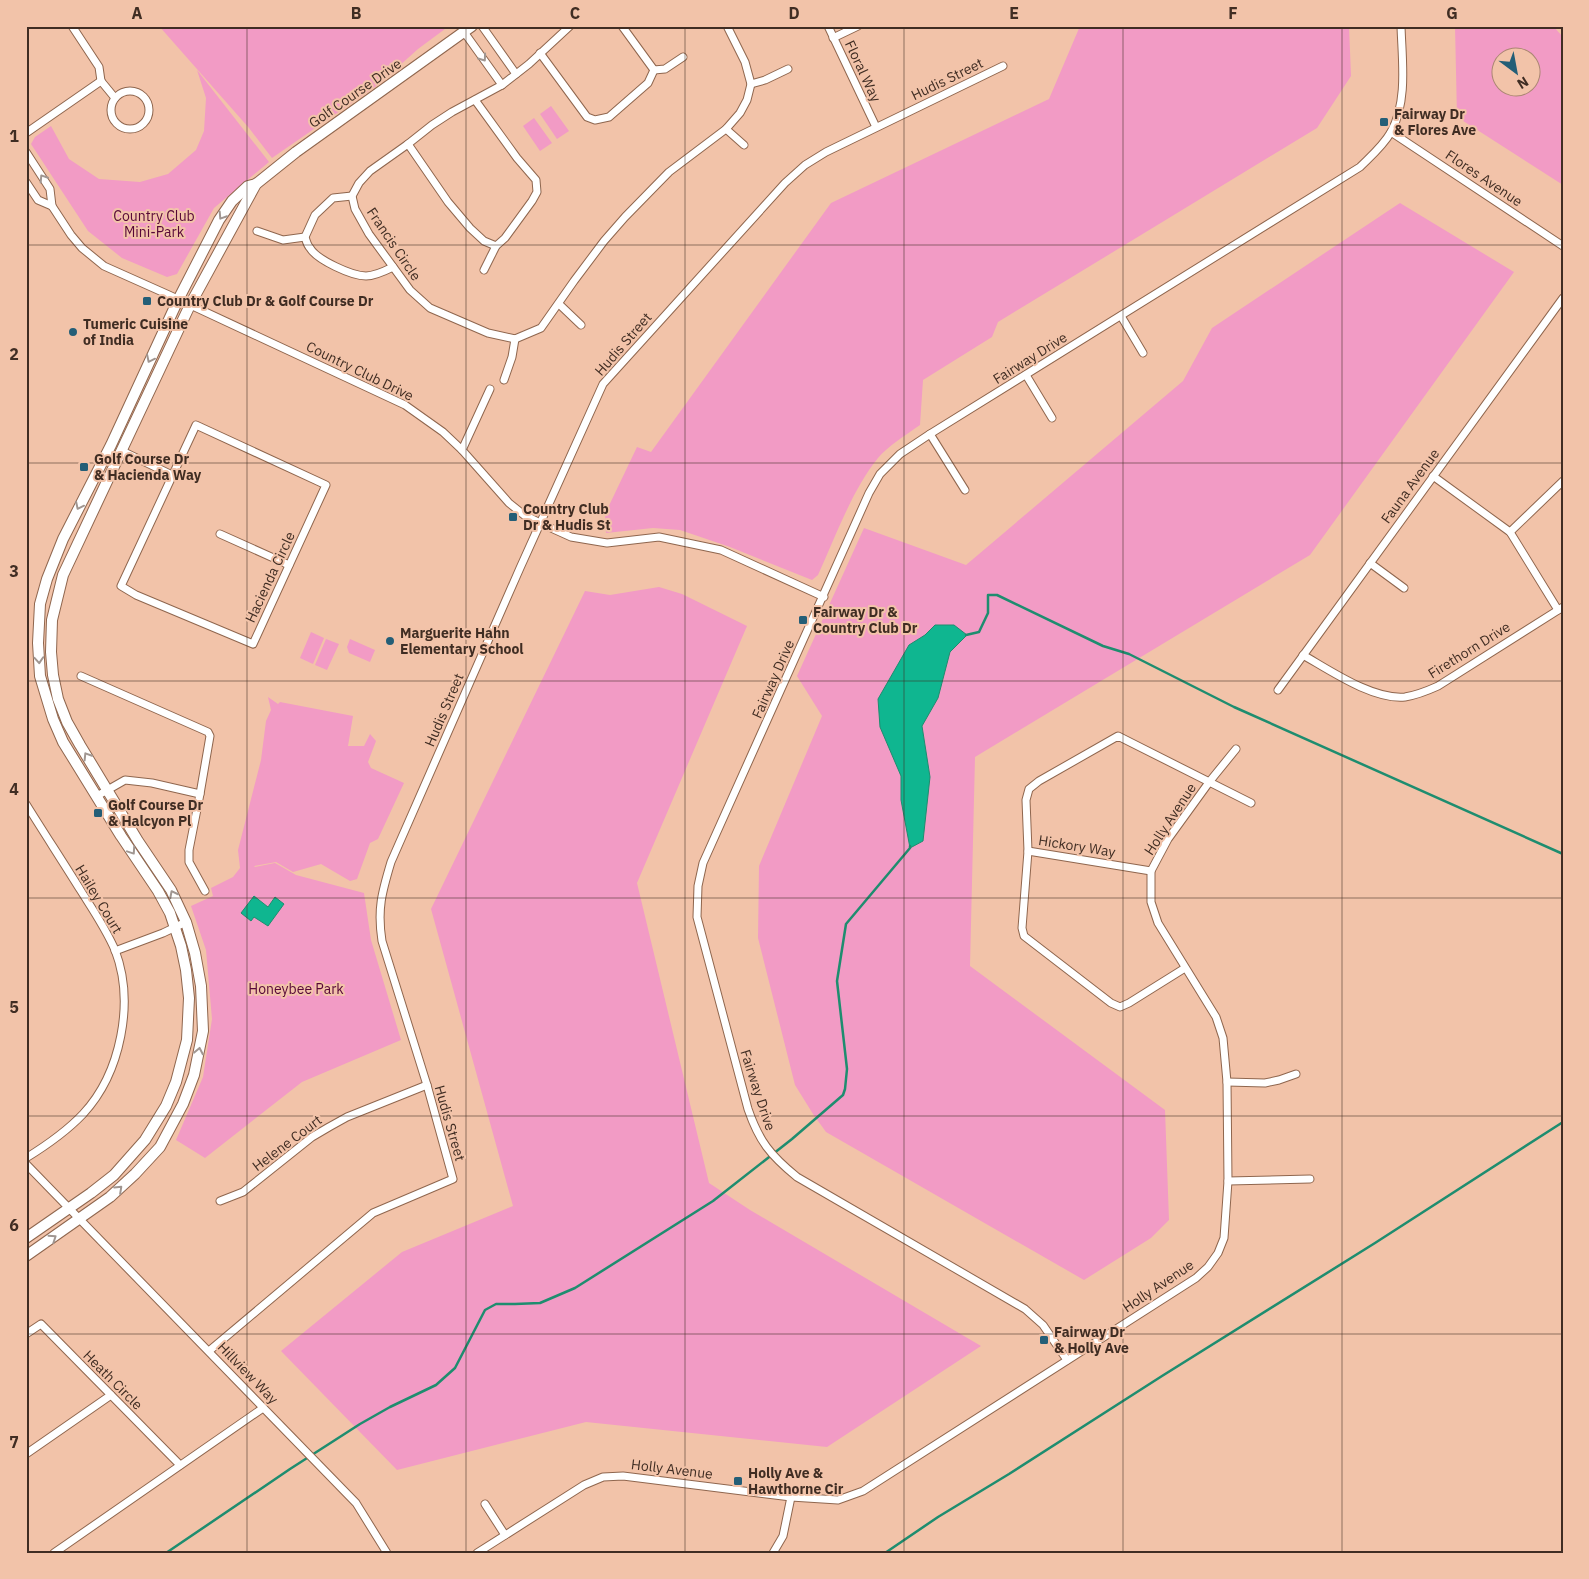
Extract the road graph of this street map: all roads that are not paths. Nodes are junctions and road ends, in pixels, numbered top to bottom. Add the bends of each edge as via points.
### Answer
1 (72, 26) edge
2 (482, 26) edge
3 (570, 26) edge
4 (622, 26) edge
5 (727, 26) edge
6 (828, 26) edge
7 (858, 26) edge
8 (1402, 26) edge
9 (468, 29) edge
10 (833, 38) junction
11 (540, 53) junction
12 (683, 57) dead end
13 (1003, 66) dead end
14 (788, 69) dead end
15 (654, 70) junction
16 (516, 74) junction
17 (101, 81) junction
18 (751, 84) junction
19 (502, 85) junction
20 (115, 98) junction
21 (475, 100) junction
22 (876, 127) junction
23 (726, 128) junction
24 (1391, 132) junction
25 (26, 133) edge
26 (408, 144) junction
27 (744, 145) dead end
28 (26, 152) edge
29 (26, 182) edge
30 (256, 184) junction
31 (352, 196) junction
32 (52, 206) junction
33 (257, 231) dead end
34 (305, 237) junction
35 (496, 246) junction
36 (1563, 246) edge
37 (392, 267) junction
38 (484, 270) dead end
39 (1563, 298) edge
40 (178, 300) junction
41 (558, 304) junction
42 (190, 306) junction
43 (1120, 316) junction
44 (581, 325) dead end
45 (515, 339) junction
46 (1143, 353) dead end
47 (1026, 375) junction
48 (504, 380) dead end
49 (490, 389) dead end
50 (1052, 418) dead end
51 (930, 434) junction
52 (462, 450) junction
53 (122, 451) junction
54 (172, 475) junction
55 (1433, 476) junction
56 (1563, 481) edge
57 (965, 490) dead end
58 (540, 523) junction
59 (1510, 532) junction
60 (220, 534) dead end
61 (1370, 562) junction
62 (289, 565) junction
63 (1404, 588) dead end
64 (824, 597) junction
65 (1560, 608) edge
66 (1303, 655) junction
67 (81, 676) dead end
68 (1278, 690) dead end
69 (1236, 749) dead end
70 (1210, 781) junction
71 (108, 790) junction
72 (200, 794) junction
73 (98, 796) junction
74 (1251, 803) dead end
75 (26, 804) edge
76 (1028, 851) junction
77 (1151, 871) junction
78 (206, 891) dead end
79 (186, 922) junction
80 (175, 927) junction
81 (115, 951) junction
82 (1186, 968) junction
83 (1296, 1074) dead end
84 (1227, 1082) junction
85 (427, 1085) junction
86 (26, 1158) edge
87 (26, 1164) edge
88 (1310, 1179) dead end
89 (1228, 1180) junction
90 (220, 1201) dead end
91 (69, 1208) junction
92 (81, 1219) junction
93 (26, 1238) edge
94 (26, 1256) edge
95 (26, 1334) edge
96 (209, 1351) junction
97 (1066, 1360) junction
98 (111, 1395) junction
99 (263, 1408) junction
100 (26, 1454) edge
101 (180, 1465) junction
102 (791, 1497) junction
103 (485, 1504) dead end
104 (505, 1535) junction
105 (54, 1553) edge
106 (387, 1553) edge
107 (477, 1553) edge
108 (773, 1553) edge

1 - 17 street via 99,67
2 - 16 street
3 - 11 street
4 - 15 street
5 - 18 street via 745,62
6 - 10 street, Floral Way
7 - 10 street
8 - 24 street, Fairway Drive via 1402,91 1399,112
9 -> 19 street
9 - 30 street, Golf Course Drive
10 - 22 street, Floral Way
11 - 15 street via 587,117 595,120 609,117 648,83
11 - 16 street
12 - 15 street via 665,69
13 - 22 street, Hudis Street
14 - 18 street
16 - 19 street
17 - 20 street
17 - 25 street
18 - 23 street via 740,113
19 - 21 street
20 - 20 street via 111,111 117,123 130,129 144,123 150,110 144,95 129,90
21 - 26 street
21 - 35 street via 536,180 537,192 532,202 506,238
22 - 58 street, Hudis Street via 826,152 785,183 603,384
23 - 27 street
23 - 41 street via 669,172 625,217
24 - 36 street, Flores Avenue
24 - 43 street, Fairway Drive via 1360,167
26 - 31 street via 370,171
26 - 35 street via 470,228 484,241
32 -> 28 street, Country Club Drive via 50,189
29 - 32 street, Country Club Drive via 38,200
30 -> 40 street, Golf Course Drive via 248,186 232,201 219,220
30 - 42 street, Golf Course Drive
31 - 34 street via 333,198 315,215
31 - 37 street, Francis Circle via 355,209 369,234
32 - 40 street, Country Club Drive via 82,248 104,266
33 - 34 street via 283,240
34 - 37 street via 320,258 355,274 368,276
35 - 38 street
37 - 45 street, Francis Circle via 430,308 488,333
39 - 55 street, Fauna Avenue
40 - 42 street, Country Club Drive
40 -> 73 street, Golf Course Drive via 57,553 40,604 38,643 45,698 63,742
41 - 44 street
41 - 45 street via 541,328
42 - 52 street, Country Club Drive via 406,405
42 - 53 street, Golf Course Drive
43 - 46 street
43 - 47 street, Fairway Drive
45 - 48 street
47 - 50 street
47 - 51 street, Fairway Drive
49 - 52 street
51 - 57 street
51 - 64 street, Fairway Drive via 900,454 880,474
52 - 58 street, Country Club Drive via 509,503
53 - 54 street
71 -> 53 street, Golf Course Drive via 67,722 58,699 51,652 52,620 63,575
54 - 62 street, Hacienda Circle via 196,425 326,485
54 - 62 street, Hacienda Circle via 121,586 253,644
55 - 59 street
55 - 61 street, Fauna Avenue
56 - 59 street
58 - 64 street, Country Club Drive via 571,537 607,544 659,537 721,550
58 - 85 street, Hudis Street via 391,862 382,893 379,909 382,941
59 - 65 street
60 - 62 street
61 - 63 street
61 - 66 street, Fauna Avenue
64 - 97 street, Fairway Drive via 703,864 698,886 697,916 748,1109 755,1130 779,1163 797,1177 1025,1309 1043,1325
65 - 66 street, Firethorn Drive via 1438,686 1404,697 1371,692
66 - 68 street, Fauna Avenue
67 - 72 street via 208,732
69 - 70 street, Holly Avenue
70 - 74 street
70 - 76 street via 1118,736 1029,789 1026,800
70 - 77 street, Holly Avenue via 1168,839
71 - 72 street via 125,780
71 - 73 street
79 -> 71 street, Golf Course Drive via 171,890
72 - 78 street via 189,862
73 -> 80 street, Golf Course Drive via 158,891
75 - 81 street, Hailey Court via 100,921
76 - 77 street, Hickory Way
76 - 82 street via 1024,936 1111,1003 1120,1007 1129,1003
77 - 82 street, Holly Avenue via 1151,902 1158,923
79 - 80 street
92 -> 79 street, Golf Course Drive via 110,1197 160,1147 194,1075 203,1031 201,986
80 - 81 street
80 - 91 street, Golf Course Drive via 190,998 187,1040 176,1082 145,1140 114,1175
81 - 86 street, Hailey Court via 122,979 124,1008 115,1060 103,1086 84,1113 61,1135
82 - 84 street, Holly Avenue via 1216,1017 1223,1038
83 - 84 street via 1264,1083
84 - 89 street, Holly Avenue
85 - 90 street, Helene Court via 329,1127 243,1192
85 - 96 street, Hudis Street via 453,1179 373,1213
87 - 91 street, Hillview Way
88 - 89 street
89 - 97 street, Holly Avenue via 1224,1238 1208,1267 1196,1278
91 - 92 street, Hillview Way
91 - 93 street, Golf Course Drive
94 -> 92 street, Golf Course Drive
92 - 96 street, Hillview Way
95 - 98 street, Heath Circle via 41,1324
96 - 99 street, Hillview Way
97 - 102 street, Holly Avenue via 863,1491 838,1500
98 - 100 street
98 - 101 street, Heath Circle
99 - 101 street
99 - 106 street, Hillview Way via 356,1502
101 - 105 street
102 - 104 street, Holly Avenue via 623,1476 603,1477 584,1485
102 - 108 street via 783,1536
103 - 104 street
104 - 107 street, Holly Avenue

